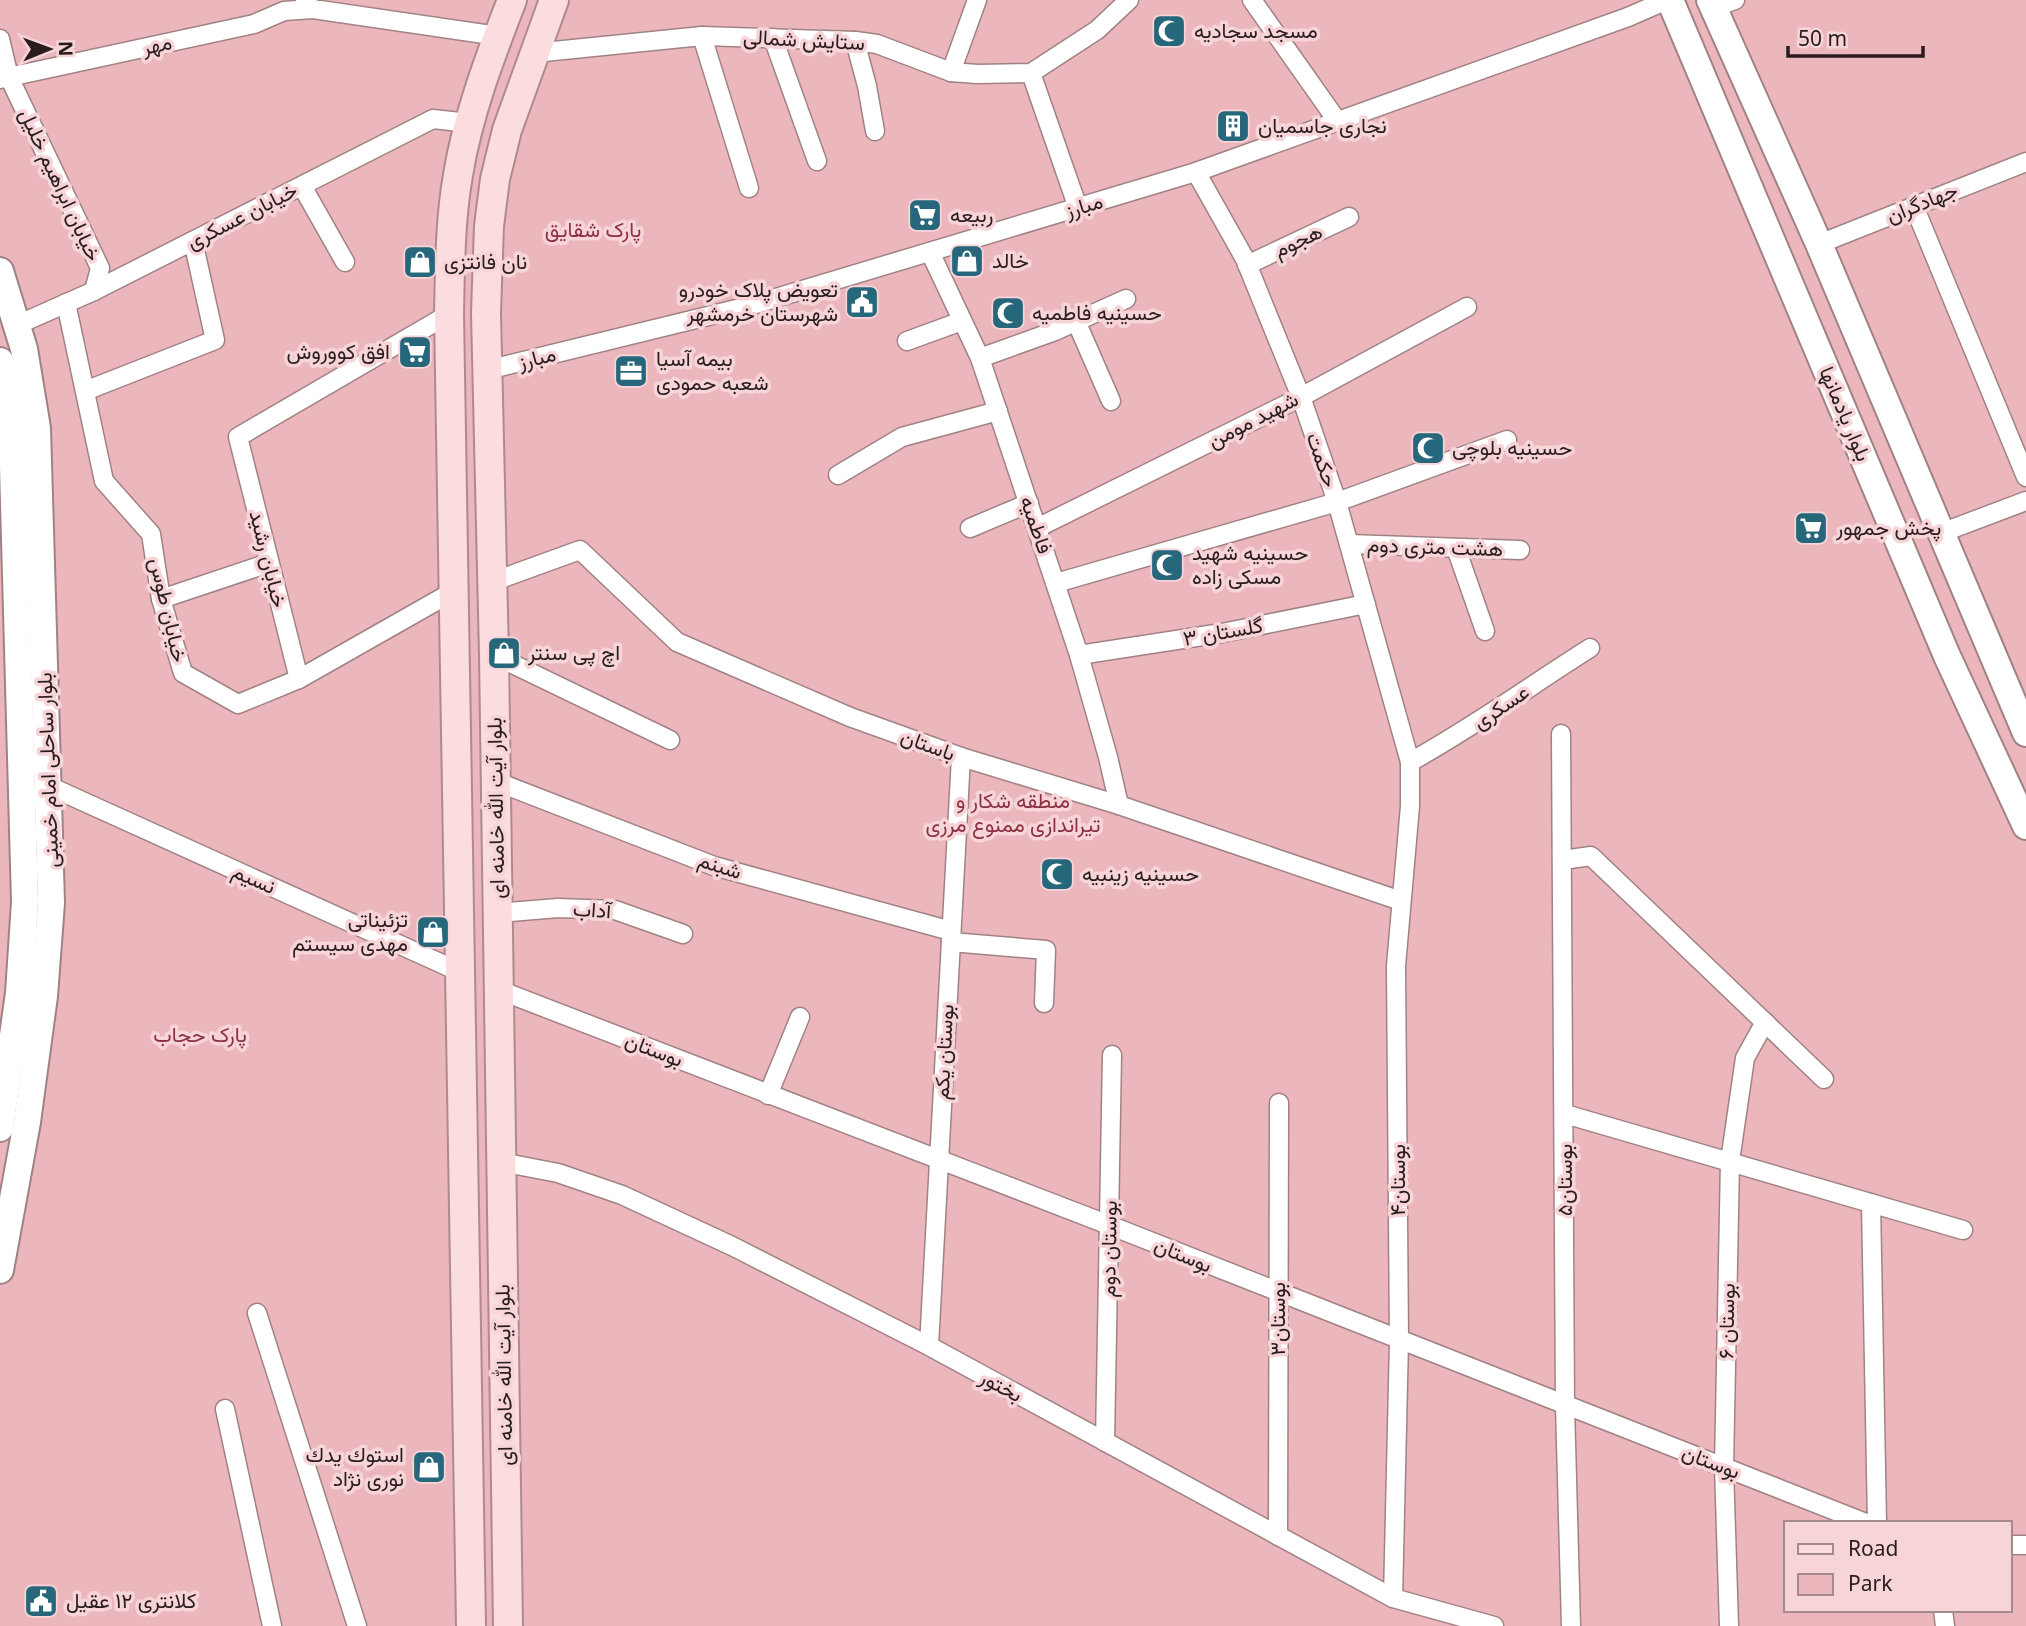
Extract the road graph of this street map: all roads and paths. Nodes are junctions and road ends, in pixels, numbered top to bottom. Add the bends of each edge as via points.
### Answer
1 (512, 0) edge
2 (554, 0) edge
3 (977, 0) edge
4 (1129, 0) edge
5 (1252, 0) edge
6 (1668, 0) edge
7 (1719, 3) edge
8 (307, 4) edge
9 (498, 36) junction
10 (702, 36) junction
11 (773, 38) junction
12 (0, 39) edge
13 (855, 41) junction
14 (534, 52) junction
15 (951, 72) junction
16 (1031, 73) junction
17 (5, 78) edge
18 (1338, 122) junction
19 (469, 123) junction
20 (875, 131) dead end
21 (817, 161) dead end
22 (2026, 162) edge
23 (1196, 172) junction
24 (302, 186) junction
25 (749, 188) dead end
26 (1914, 206) junction
27 (1078, 208) junction
28 (1349, 217) dead end
29 (193, 241) junction
30 (1819, 244) junction
31 (930, 252) junction
32 (345, 262) dead end
33 (1247, 265) junction
34 (0, 271) edge
35 (94, 291) junction
36 (1125, 299) dead end
37 (66, 303) junction
38 (1466, 307) dead end
39 (449, 314) junction
40 (962, 321) junction
41 (1076, 321) junction
42 (17, 325) junction
43 (907, 341) dead end
44 (980, 358) junction
45 (0, 361) edge
46 (487, 370) junction
47 (85, 391) junction
48 (1300, 397) junction
49 (1111, 401) dead end
50 (998, 411) junction
51 (1507, 440) dead end
52 (838, 475) dead end
53 (2026, 478) edge
54 (2026, 501) edge
55 (1337, 502) junction
56 (1029, 503) junction
57 (970, 528) dead end
58 (1038, 528) junction
59 (1941, 533) junction
60 (1349, 544) junction
61 (1456, 548) junction
62 (1520, 550) dead end
63 (269, 563) junction
64 (492, 582) junction
65 (1056, 583) junction
66 (454, 591) junction
67 (161, 599) junction
68 (1366, 604) junction
69 (1485, 631) dead end
70 (1985, 637) junction
71 (1590, 648) dead end
72 (494, 655) junction
73 (1079, 655) junction
74 (1947, 656) junction
75 (299, 679) junction
76 (2026, 733) edge
77 (1562, 734) dead end
78 (670, 740) dead end
79 (961, 757) junction
80 (1410, 762) junction
81 (495, 780) junction
82 (48, 786) junction
83 (1119, 806) junction
84 (2026, 826) edge
85 (1563, 860) junction
86 (1401, 901) junction
87 (497, 914) junction
88 (683, 934) dead end
89 (951, 937) junction
90 (460, 972) junction
91 (499, 990) junction
92 (1044, 1003) dead end
93 (800, 1017) dead end
94 (1765, 1022) junction
95 (1112, 1055) dead end
96 (1824, 1079) dead end
97 (768, 1095) junction
98 (1279, 1103) dead end
99 (1565, 1114) junction
100 (10, 1123) edge
101 (938, 1161) junction
102 (1730, 1161) junction
103 (501, 1162) junction
104 (1871, 1203) junction
105 (1109, 1225) junction
106 (1963, 1230) dead end
107 (0, 1269) edge
108 (1278, 1292) junction
109 (257, 1313) dead end
110 (1399, 1341) junction
111 (929, 1346) junction
112 (1565, 1406) junction
113 (225, 1409) dead end
114 (1105, 1442) junction
115 (1724, 1467) junction
116 (1861, 1521) edge
117 (1877, 1521) edge
118 (1278, 1536) junction
119 (1393, 1598) junction
120 (272, 1626) edge
121 (357, 1626) edge
122 (471, 1626) edge
123 (508, 1626) edge
124 (1494, 1626) edge
125 (1571, 1626) edge
126 (1729, 1626) edge

1 - 9 main road, بلوار آیت الله خامنه ای
2 - 14 main road, بلوار آیت الله خامنه ای
3 - 15 street
4 - 16 street via 1097,30
5 - 18 street
6 - 18 street, مبارز
6 - 74 main road, بلوار یادمانها
7 - 30 main road, بلوار یادمانها
8 - 9 street, مهر
8 - 17 street, مهر via 254,24
9 - 19 main road, بلوار آیت الله خامنه ای
10 - 11 street, ستایش شمالی
10 - 14 street, ستایش شمالی
10 - 25 street
11 - 13 street, ستایش شمالی
11 - 21 street
12 - 17 street, خیابان ابراهیم خلیل
13 - 15 street, ستایش شمالی via 877,44
13 - 20 street
14 - 46 main road, بلوار آیت الله خامنه ای via 506,130 495,179 489,226
15 - 16 street, ستایش شمالی
16 - 27 street
17 - 35 street, خیابان ابراهیم خلیل via 100,268
18 - 23 street, مبارز
19 - 24 street, خیابان عسکری via 433,119
19 - 39 main road, بلوار آیت الله خامنه ای via 457,176
22 - 26 street, جهادگران
23 - 27 street, مبارز
23 - 33 street, حکمت
24 - 29 street, خیابان عسکری
24 - 32 street
26 - 30 street, جهادگران
26 - 53 street
27 - 31 street, مبارز
28 - 33 street, هجوم
29 - 35 street, خیابان عسکری
29 - 47 street via 215,340
30 - 59 main road, بلوار یادمانها
31 - 40 street, فاطمیه
31 - 46 street, مبارز via 749,306
33 - 48 street, حکمت
34 - 42 main road, بلوار ساحلی امام خمینی
35 - 37 street, خیابان عسکری
36 - 41 street
37 - 42 street, خیابان عسکری
37 - 47 street, خیابان طوس
38 - 48 street, شهید مومن
39 - 63 street, خیابان رشید via 238,438
39 - 66 main road, بلوار آیت الله خامنه ای
40 - 43 street
40 - 44 street, فاطمیه
41 - 44 street
41 - 49 street
42 - 82 main road, بلوار ساحلی امام خمینی via 37,428
44 - 50 street, فاطمیه
45 - 100 main road, بلوار ساحلی امام خمینی via 12,430 25,902
46 - 64 main road, بلوار آیت الله خامنه ای
47 - 67 street, خیابان طوس via 104,481 151,534
48 - 55 street, حکمت
48 - 58 street, شهید مومن
50 - 52 street via 902,437
50 - 56 street, فاطمیه
51 - 55 street
54 - 59 street
55 - 60 street, حکمت
55 - 65 street
56 - 57 street
56 - 58 street, فاطمیه
58 - 65 street, فاطمیه
59 - 70 main road, بلوار یادمانها
60 - 61 street, هشت متری دوم
60 - 68 street, حکمت
61 - 62 street, هشت متری دوم
61 - 69 street
63 - 67 street
63 - 75 street, خیابان رشید
64 - 72 main road, بلوار آیت الله خامنه ای
64 - 79 street, باستان via 580,551 677,642 850,717
65 - 73 street, فاطمیه
66 - 75 street, خیابان طوس
66 - 90 main road, بلوار آیت الله خامنه ای
67 - 75 street, خیابان طوس via 183,673 238,704
68 - 73 street, گلستان ۳ via 1223,633
68 - 80 street, حکمت
70 - 74 main road
70 - 76 main road, بلوار یادمانها
71 - 80 street, عسکری via 1462,734
72 - 78 street
72 - 81 main road, بلوار آیت الله خامنه ای
73 - 83 street, فاطمیه
74 - 84 main road, بلوار یادمانها
77 - 85 street, بوستان۵
79 - 83 street, باستان
79 - 89 street, بوستان یکم
80 - 86 street, بوستان۴
81 - 87 main road, بلوار آیت الله خامنه ای
81 - 89 street, شبنم via 714,866
82 - 90 street, نسیم
82 - 100 main road, بلوار ساحلی امام خمینی via 51,903 44,996
83 - 86 street, باستان
85 - 94 street via 1591,856
85 - 99 street, بوستان۵
86 - 110 street, بوستان۴ via 1396,966
87 - 88 street, آداب via 558,908 615,910
87 - 91 main road, بلوار آیت الله خامنه ای
89 - 92 street, شبنم via 1046,950
89 - 101 street, بوستان یکم
90 - 122 main road, بلوار آیت الله خامنه ای
91 - 97 street, بوستان
91 - 103 main road, بلوار آیت الله خامنه ای
93 - 97 street
94 - 96 street
94 - 102 street, بوستان ۶ via 1745,1058
95 - 105 street, بوستان دوم
97 - 101 street, بوستان
98 - 108 street, بوستان۳
99 - 102 street
99 - 112 street, بوستان۵
100 - 107 main road, بلوار ساحلی امام خمینی
101 - 105 street, بوستان
101 - 111 street, بوستان یکم
102 - 104 street
102 - 115 street, بوستان ۶
103 - 111 street, بختور via 558,1173 622,1195 732,1245
103 - 123 main road, بلوار آیت الله خامنه ای
104 - 106 street
104 - 117 street
105 - 108 street, بوستان
105 - 114 street, بوستان دوم
108 - 110 street, بوستان
108 - 118 street, بوستان۳
109 - 121 street
110 - 112 street, بوستان
110 - 119 street, بوستان۴
111 - 114 street, بختور
112 - 115 street, بوستان
112 - 125 street, بوستان۵
113 - 120 street
114 - 118 street, بختور
115 - 116 street, بوستان
115 - 126 street, بوستان ۶
118 - 119 street, بختور
119 - 124 street, بختور

